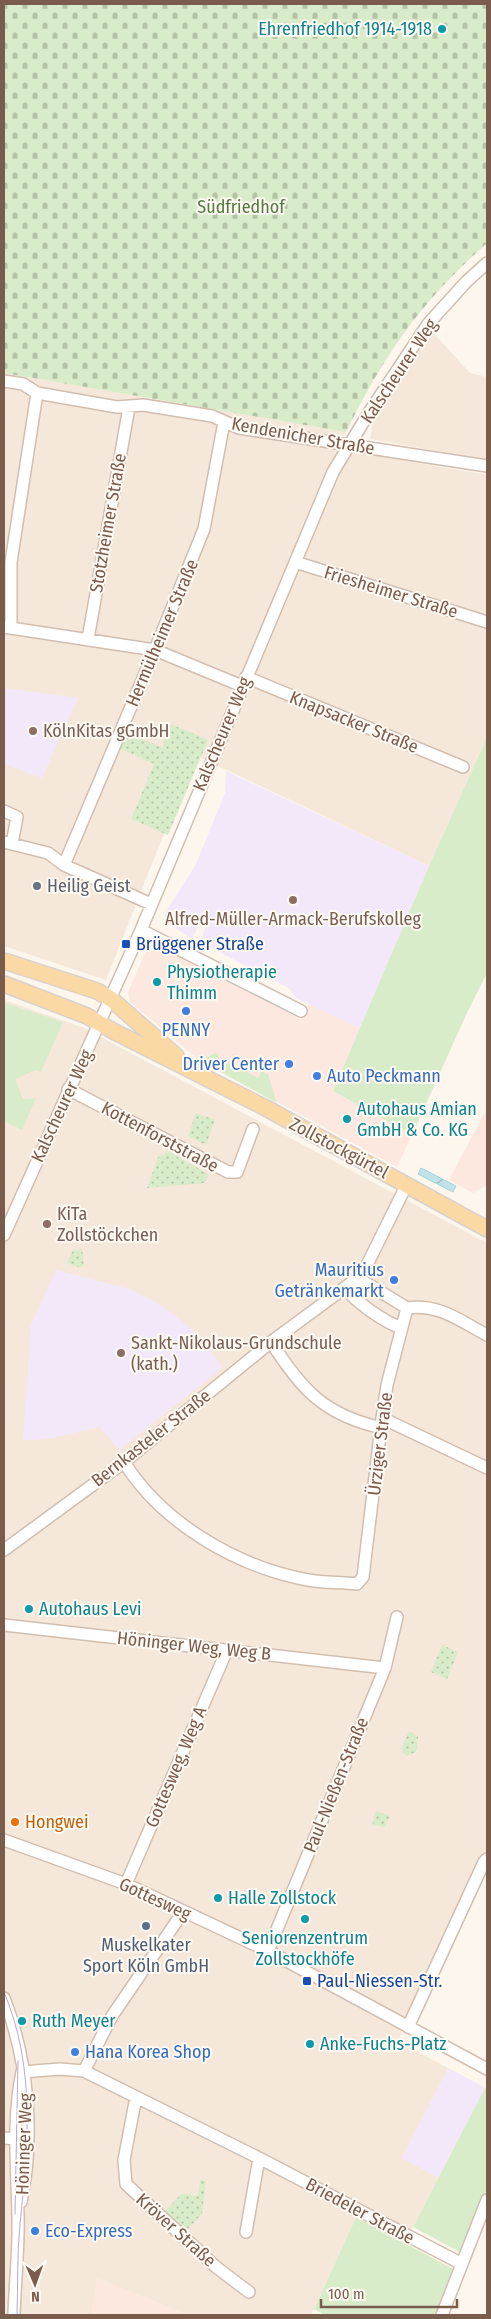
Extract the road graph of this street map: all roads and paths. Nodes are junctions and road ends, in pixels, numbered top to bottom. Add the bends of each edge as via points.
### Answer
1 (487, 263) edge
2 (4, 380) edge
3 (37, 393) junction
4 (128, 407) junction
5 (224, 422) junction
6 (351, 444) junction
7 (487, 466) edge
8 (295, 562) junction
9 (487, 622) edge
10 (7, 627) edge
11 (88, 639) junction
12 (156, 650) junction
13 (244, 682) junction
14 (463, 767) dead end
15 (4, 811) edge
16 (8, 843) edge
17 (64, 865) junction
18 (151, 904) junction
19 (141, 930) junction
20 (4, 960) edge
21 (4, 984) edge
22 (111, 999) junction
23 (301, 1011) dead end
24 (99, 1024) junction
25 (190, 1069) junction
26 (68, 1089) junction
27 (253, 1129) dead end
28 (407, 1184) junction
29 (487, 1229) edge
30 (4, 1235) edge
31 (358, 1278) junction
32 (345, 1289) junction
33 (407, 1308) junction
34 (401, 1328) junction
35 (487, 1335) edge
36 (271, 1342) junction
37 (382, 1423) junction
38 (124, 1462) junction
39 (487, 1468) edge
40 (4, 1550) edge
41 (397, 1617) dead end
42 (4, 1625) edge
43 (226, 1650) junction
44 (385, 1668) junction
45 (4, 1840) edge
46 (487, 1859) edge
47 (126, 1884) junction
48 (182, 1912) junction
49 (268, 1951) junction
50 (4, 1998) edge
51 (8, 2022) edge
52 (408, 2027) junction
53 (487, 2069) edge
54 (84, 2071) junction
55 (22, 2072) junction
56 (136, 2097) junction
57 (4, 2138) edge
58 (16, 2139) junction
59 (259, 2158) junction
60 (487, 2200) edge
61 (18, 2217) junction
62 (246, 2232) dead end
63 (462, 2264) junction
64 (249, 2292) dead end
65 (14, 2315) edge
66 (442, 2315) edge

1 - 6 street, Kalscheurer Weg via 428,324
2 - 3 street, Kendenicher Straße via 23,384
3 - 4 street, Kendenicher Straße
3 - 10 street via 11,562
4 - 5 street, Kendenicher Straße via 144,405 212,416
4 - 11 street, Stotzheimer Straße
5 - 6 street, Kendenicher Straße via 239,428
5 - 12 street, Hermülheimer Straße via 204,529
6 - 7 street, Kendenicher Straße
6 - 8 street, Kalscheurer Weg via 334,472
8 - 9 street, Friesheimer Straße
8 - 13 street, Kalscheurer Weg
10 - 11 street, Knapsacker Straße
11 - 12 street, Knapsacker Straße
12 - 13 street, Knapsacker Straße
12 - 17 street, Hermülheimer Straße
13 - 14 street, Knapsacker Straße
13 - 18 street, Kalscheurer Weg
15 - 16 street via 17,816
16 - 17 street via 48,853
17 - 18 street
18 - 19 street, Kalscheurer Weg
19 - 22 street, Kalscheurer Weg
19 - 23 street
20 - 22 main road, Zollstockgürtel via 97,991
21 - 24 main road, Zollstockgürtel via 78,1011
22 - 24 street, Kalscheurer Weg
22 - 25 main road, Zollstockgürtel
24 - 25 main road, Zollstockgürtel
24 - 26 street, Kalscheurer Weg
25 - 28 main road, Zollstockgürtel
26 - 27 street, Kottenforststraße via 228,1172 237,1172
26 - 30 street, Kalscheurer Weg
28 - 29 main road, Zollstockgürtel
28 - 31 street, Bernkasteler Straße
31 - 32 street, Bernkasteler Straße
31 - 33 street
32 - 34 street via 360,1304
32 - 36 street, Bernkasteler Straße
33 - 34 street, Ürziger Straße
33 - 35 street via 434,1307
34 - 37 street, Ürziger Straße
36 - 37 street via 293,1376 311,1394 345,1418
36 - 38 street, Bernkasteler Straße
37 - 38 street, Ürziger Straße via 361,1580 357,1584 309,1580 276,1572 217,1546 154,1502
37 - 39 street
38 - 40 street, Bernkasteler Straße
41 - 44 street, Paul-Nießen-Straße
42 - 43 street, Höninger Weg, Weg B
43 - 44 street, Höninger Weg, Weg B
43 - 47 street, Gottesweg, Weg A
44 - 49 street, Paul-Nießen-Straße
45 - 47 street, Gottesweg
46 - 52 street
47 - 48 street, Gottesweg
48 - 49 street, Gottesweg
48 - 54 street via 112,2016
49 - 52 street, Gottesweg
50 - 51 street, Höninger Weg
51 - 55 street, Höninger Weg
52 - 53 street, Gottesweg
54 - 55 street, Höninger Weg
54 - 56 street, Briedeler Straße
55 - 58 street, Höninger Weg
55 - 61 street, Höninger Weg via 28,2089 28,2129 25,2183
56 - 59 street, Briedeler Straße
56 - 64 street, Kröver Straße via 124,2160 126,2184 216,2267
57 - 58 street
58 - 61 street, Höninger Weg
59 - 62 street
59 - 63 street, Briedeler Straße
60 - 63 street
61 - 65 street, Höninger Weg
63 - 66 street

